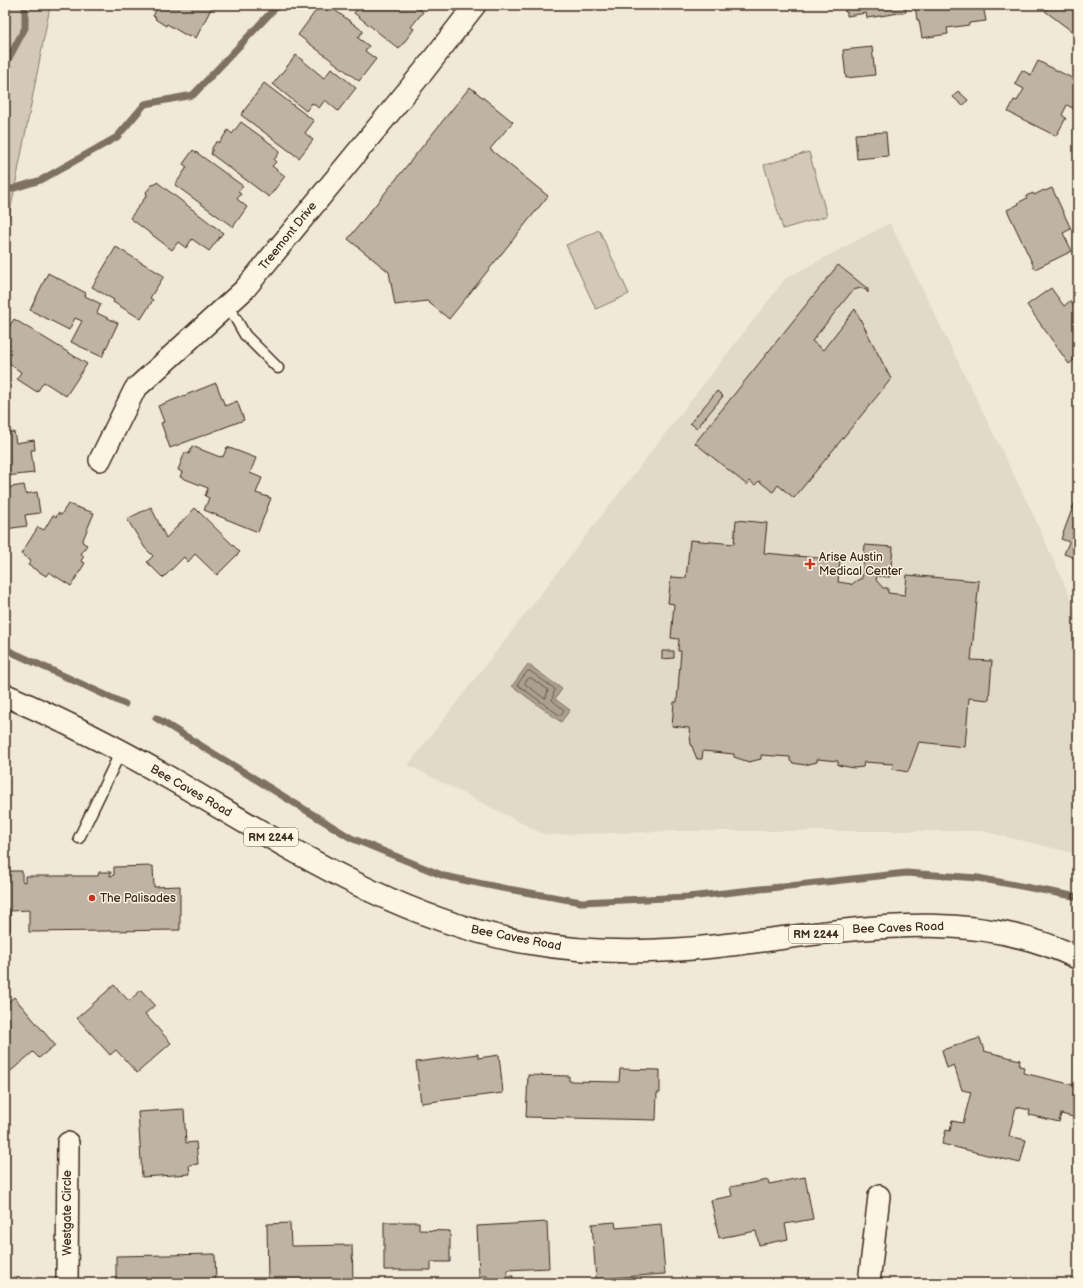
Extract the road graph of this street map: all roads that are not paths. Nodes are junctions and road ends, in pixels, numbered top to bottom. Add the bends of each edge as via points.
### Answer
1 (475, 5) edge
2 (228, 305) junction
3 (278, 368) dead end
4 (100, 460) dead end
5 (5, 695) edge
6 (120, 751) junction
7 (79, 838) dead end
8 (1078, 958) edge
9 (68, 1143) dead end
10 (879, 1196) dead end
11 (67, 1283) edge
12 (868, 1283) edge

1 - 2 street, Treemont Drive via 244,290
2 - 3 lane via 245,335
2 - 4 street, Treemont Drive via 135,389
5 - 6 main road, Bee Caves Road / RM 2244
6 - 7 lane
6 - 8 main road, Bee Caves Road / RM 2244 via 306,858 389,900 449,922 510,939 570,948 650,951 888,927 946,926 1009,934
9 - 11 street, Westgate Circle
10 - 12 street

